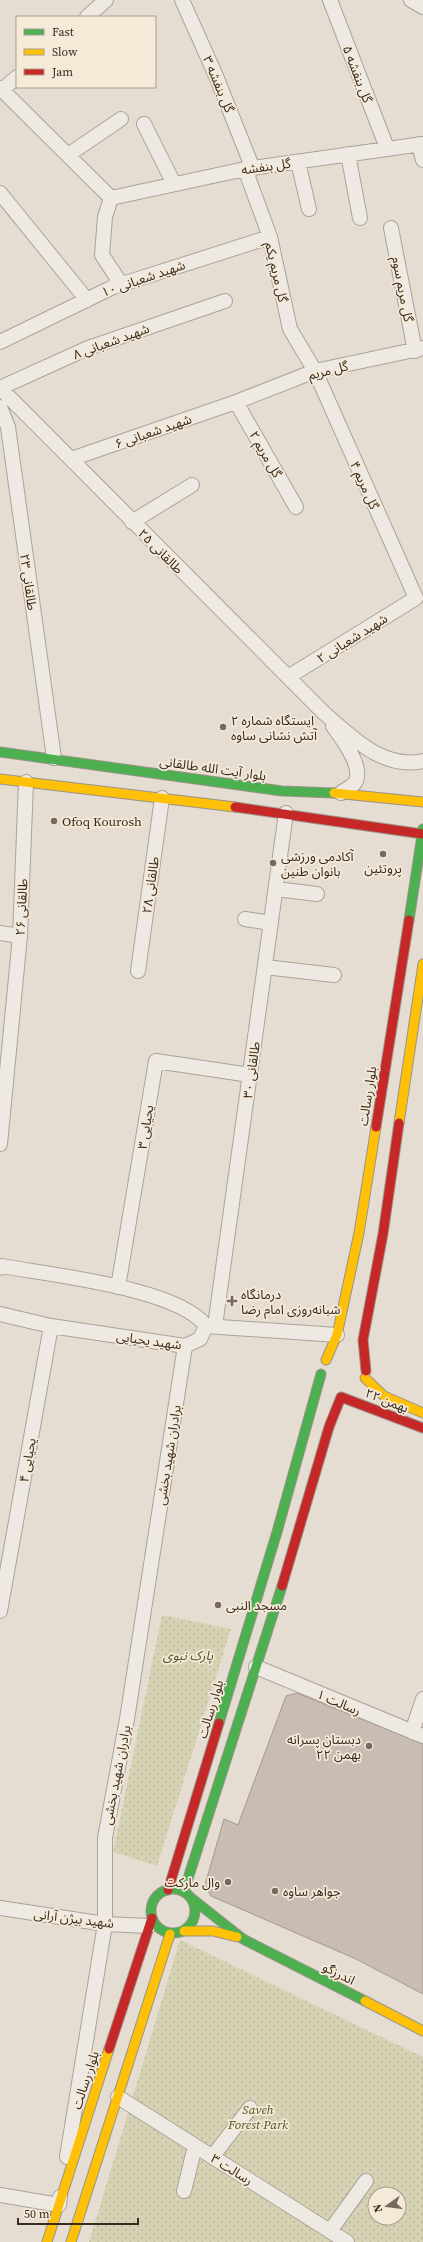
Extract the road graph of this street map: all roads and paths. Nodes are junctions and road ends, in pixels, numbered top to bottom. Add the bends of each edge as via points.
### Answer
1 (106, 0) edge
2 (182, 0) edge
3 (330, 0) edge
4 (411, 0) edge
5 (423, 7) edge
6 (87, 16) edge
7 (16, 78) edge
8 (1, 89) edge
9 (121, 119) dead end
10 (144, 124) dead end
11 (421, 144) edge
12 (387, 148) junction
13 (348, 154) junction
14 (68, 155) junction
15 (423, 160) edge
16 (298, 162) junction
17 (249, 169) junction
18 (174, 184) junction
19 (0, 193) edge
20 (111, 198) junction
21 (310, 209) dead end
22 (360, 218) dead end
23 (391, 228) dead end
24 (270, 237) junction
25 (120, 284) junction
26 (87, 300) junction
27 (226, 301) dead end
28 (0, 342) edge
29 (419, 349) edge
30 (315, 371) junction
31 (0, 388) edge
32 (236, 402) junction
33 (0, 407) edge
34 (4, 428) edge
35 (71, 459) junction
36 (192, 485) dead end
37 (296, 507) dead end
38 (132, 522) junction
39 (416, 598) joint
40 (288, 677) junction
41 (324, 713) junction
42 (0, 752) edge
43 (54, 758) junction
44 (423, 761) edge
45 (0, 779) edge
46 (26, 782) junction
47 (341, 793) junction
48 (225, 794) junction
49 (162, 798) junction
50 (423, 802) edge
51 (286, 813) junction
52 (423, 832) edge
53 (276, 889) junction
54 (317, 894) dead end
55 (245, 919) dead end
56 (271, 923) junction
57 (0, 933) edge
58 (20, 936) junction
59 (423, 964) edge
60 (265, 967) junction
61 (138, 971) dead end
62 (334, 975) dead end
63 (6, 1031) edge
64 (250, 1075) junction
65 (0, 1144) edge
66 (1, 1265) edge
67 (118, 1287) junction
68 (0, 1314) edge
69 (51, 1326) junction
70 (211, 1326) junction
71 (337, 1335) junction
72 (186, 1346) junction
73 (339, 1352) dead end
74 (353, 1354) dead end
75 (326, 1360) junction
76 (321, 1374) junction
77 (366, 1375) junction
78 (325, 1387) dead end
79 (338, 1396) junction
80 (423, 1413) edge
81 (423, 1428) edge
82 (0, 1612) edge
83 (256, 1667) junction
84 (423, 1699) edge
85 (418, 1734) edge
86 (168, 1890) junction
87 (187, 1894) junction
88 (0, 1908) edge
89 (150, 1922) junction
90 (105, 1924) junction
91 (184, 1931) junction
92 (170, 1934) junction
93 (244, 1939) junction
94 (423, 2031) edge
95 (118, 2097) junction
96 (250, 2108) dead end
97 (195, 2146) junction
98 (212, 2157) junction
99 (366, 2181) dead end
100 (184, 2191) dead end
101 (0, 2195) edge
102 (59, 2205) junction
103 (330, 2231) junction
104 (47, 2242) edge
105 (71, 2242) edge
106 (347, 2242) edge

1 - 6 street
2 - 17 street, گل بنفشه ۳ via 216,76
3 - 12 street, گل بنفشه ۵
4 - 5 street
7 - 8 street
8 - 14 street
9 - 14 street
10 - 18 street
11 - 12 street, گل بنفشه
11 - 15 street
12 - 13 street, گل بنفشه
13 - 16 street, گل بنفشه
13 - 22 street
14 - 20 street
16 - 17 street, گل بنفشه
16 - 21 street
17 - 18 street, گل بنفشه
17 - 24 street, گل مریم یکم
18 - 20 street, گل بنفشه
19 - 26 street
20 - 25 street via 105,217 102,255
23 - 29 street, گل مریم سوم
24 - 25 street, شهید شعبانی ۱۰
24 - 30 street, گل مریم یکم via 290,329
25 - 26 street, شهید شعبانی ۱۰
26 - 28 street, شهید شعبانی ۱۰
27 - 31 street, شهید شعبانی ۸ via 88,348
29 - 30 street, گل مریم
30 - 32 street, گل مریم
30 - 39 street, گل مریم ۴
31 - 35 street, طالقانی ۲۵
32 - 35 street, شهید شعبانی ۶
32 - 37 street, گل مریم ۲
33 - 34 street, طالقانی ۲۳
34 - 43 street, طالقانی ۲۳
35 - 38 street, طالقانی ۲۵
36 - 38 street
38 - 40 street, طالقانی ۲۵
39 - 40 street, شهید شعبانی ۲
40 - 41 street, طالقانی ۲۵
41 - 44 street via 366,748 379,755 398,762
41 - 47 street via 354,758 358,773 355,783
42 - 43 main road, بلوار آیت الله طالقانی
43 - 48 main road, بلوار آیت الله طالقانی
45 - 46 main road, بلوار آیت الله طالقانی
46 - 49 main road, بلوار آیت الله طالقانی
46 - 58 street, طالقانی ۲۶
47 - 48 main road, بلوار آیت الله طالقانی via 282,791
47 - 50 main road, بلوار آیت الله طالقانی
48 - 49 main road, بلوار آیت الله طالقانی
48 - 51 main road, بلوار آیت الله طالقانی
49 - 61 street, طالقانی ۲۸
51 - 52 main road, بلوار آیت الله طالقانی
51 - 53 street, طالقانی ۳۰
52 - 71 main road, بلوار رسالت via 359,1234
53 - 54 street
53 - 56 street, طالقانی ۳۰
55 - 56 street
56 - 60 street, طالقانی ۳۰
57 - 58 street
58 - 63 street, طالقانی ۲۶
59 - 77 main road via 383,1234 363,1340
60 - 62 street
60 - 64 street, طالقانی ۳۰
63 - 65 street, طالقانی ۲۶
64 - 67 street, یحیایی ۳ via 156,1061
64 - 70 street, طالقانی ۳۰
66 - 67 street
67 - 70 street via 165,1300 200,1317
68 - 69 street, شهید یحیایی
69 - 72 street, شهید یحیایی
69 - 82 street, یحیایی ۴
70 - 71 street
70 - 72 street, شهید یحیایی via 200,1339
71 - 75 main road, بلوار رسالت
72 - 90 street, برادران شهید بخشی via 127,1719 104,1838
73 - 75 main road
74 - 77 main road, ۲۲ بهمن via 363,1364
75 - 76 main road, بلوار رسالت
76 - 78 main road
76 - 86 main road, بلوار رسالت via 277,1532
77 - 79 main road via 357,1392
77 - 80 main road, ۲۲ بهمن via 372,1389 384,1397
79 - 81 main road, ۲۲ بهمن
79 - 83 main road via 298,1537
83 - 85 street, رسالت ۱
83 - 87 main road via 187,1880
84 - 85 street
86 - 87 main road
86 - 89 main road via 153,1901
87 - 91 main road via 195,1908 195,1916
87 - 93 main road
88 - 90 street, شهید بیژن آرانی
89 - 90 street, شهید بیژن آرانی
89 - 92 main road
89 - 102 main road, بلوار رسالت
90 - 102 street, برادران شهید بخشی
91 - 92 main road
91 - 93 main road via 213,1932
92 - 95 main road
93 - 94 main road, اندرزگو
95 - 97 street, رسالت ۳
95 - 105 main road
96 - 98 street
97 - 98 street, رسالت ۳
97 - 100 street
98 - 103 street, رسالت ۳
99 - 103 street
101 - 102 street
102 - 104 main road, بلوار رسالت
103 - 106 street, رسالت ۳

